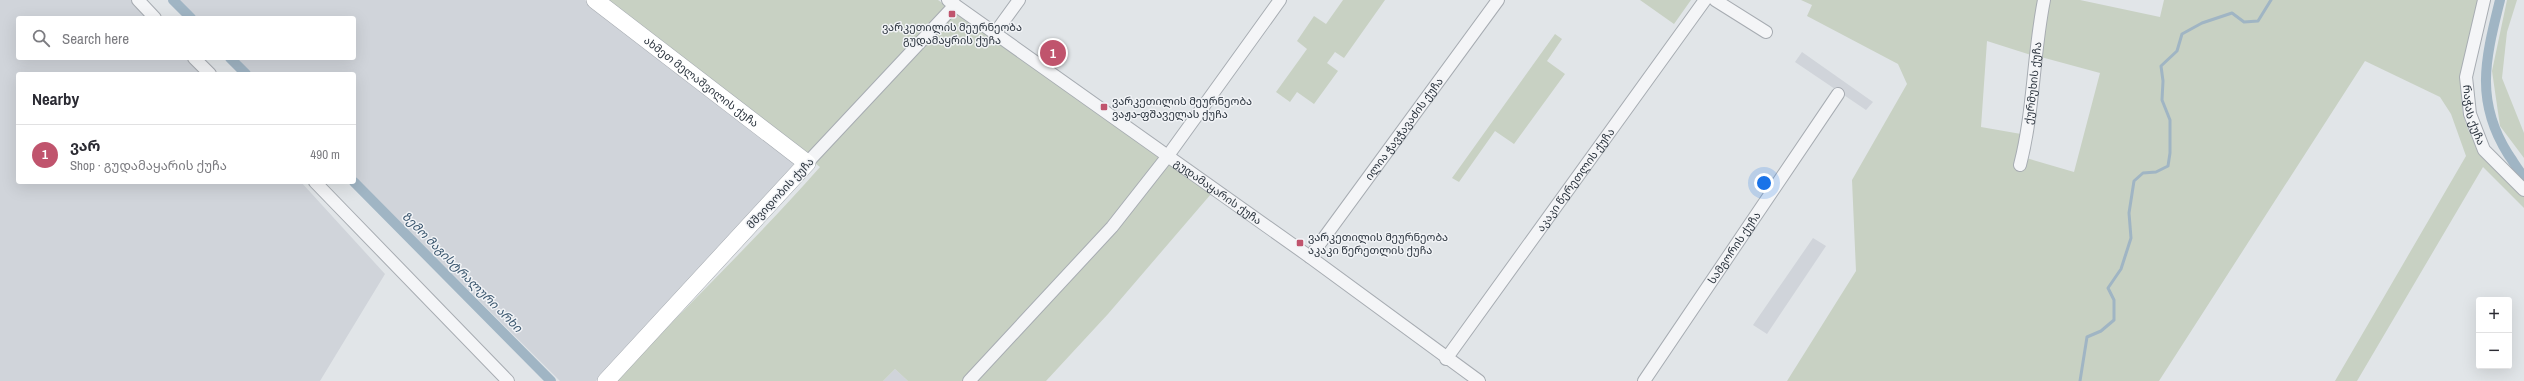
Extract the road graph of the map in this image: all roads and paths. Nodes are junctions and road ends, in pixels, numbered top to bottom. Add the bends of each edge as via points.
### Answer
1 (138, 0) edge
2 (595, 0) edge
3 (1019, 0) edge
4 (1280, 0) edge
5 (1498, 0) edge
6 (1705, 0) edge
7 (1715, 0) edge
8 (2044, 0) edge
9 (2484, 0) edge
10 (951, 3) edge
11 (153, 16) edge
12 (1766, 32) dead end
13 (995, 33) junction
14 (196, 60) edge
15 (208, 72) edge
16 (1838, 94) dead end
17 (1167, 157) junction
18 (807, 163) junction
19 (2020, 165) dead end
20 (317, 184) edge
21 (2524, 190) edge
22 (1310, 257) junction
23 (1446, 359) junction
24 (508, 381) edge
25 (606, 381) edge
26 (969, 381) edge
27 (1478, 381) edge
28 (1644, 381) edge

1 - 11 street
2 - 18 street, ახმეთ მელაშვილის ქუჩა
3 - 13 street
4 - 17 street
5 - 22 street, ილია ჭავჭავაძის ქუჩა
6 - 23 street, აკაკი წერეთლის ქუჩა
7 - 12 street
8 - 19 street, ქურმუხის ქუჩა via 2034,61 2028,134
9 - 21 street, რაჭას ქუჩა via 2466,77 2470,114 2484,150
10 - 13 street, გუდამაყარის ქუჩა
10 - 18 street, მშვიდობის ქუჩა
13 - 17 street, გუდამაყარის ქუჩა
14 - 15 street
16 - 28 street, სამგორის ქუჩა
17 - 22 street, გუდამაყარის ქუჩა
17 - 26 street via 1112,228
18 - 25 street, მშვიდობის ქუჩა
20 - 24 street
22 - 23 street, გუდამაყარის ქუჩა
23 - 27 street, გუდამაყარის ქუჩა

